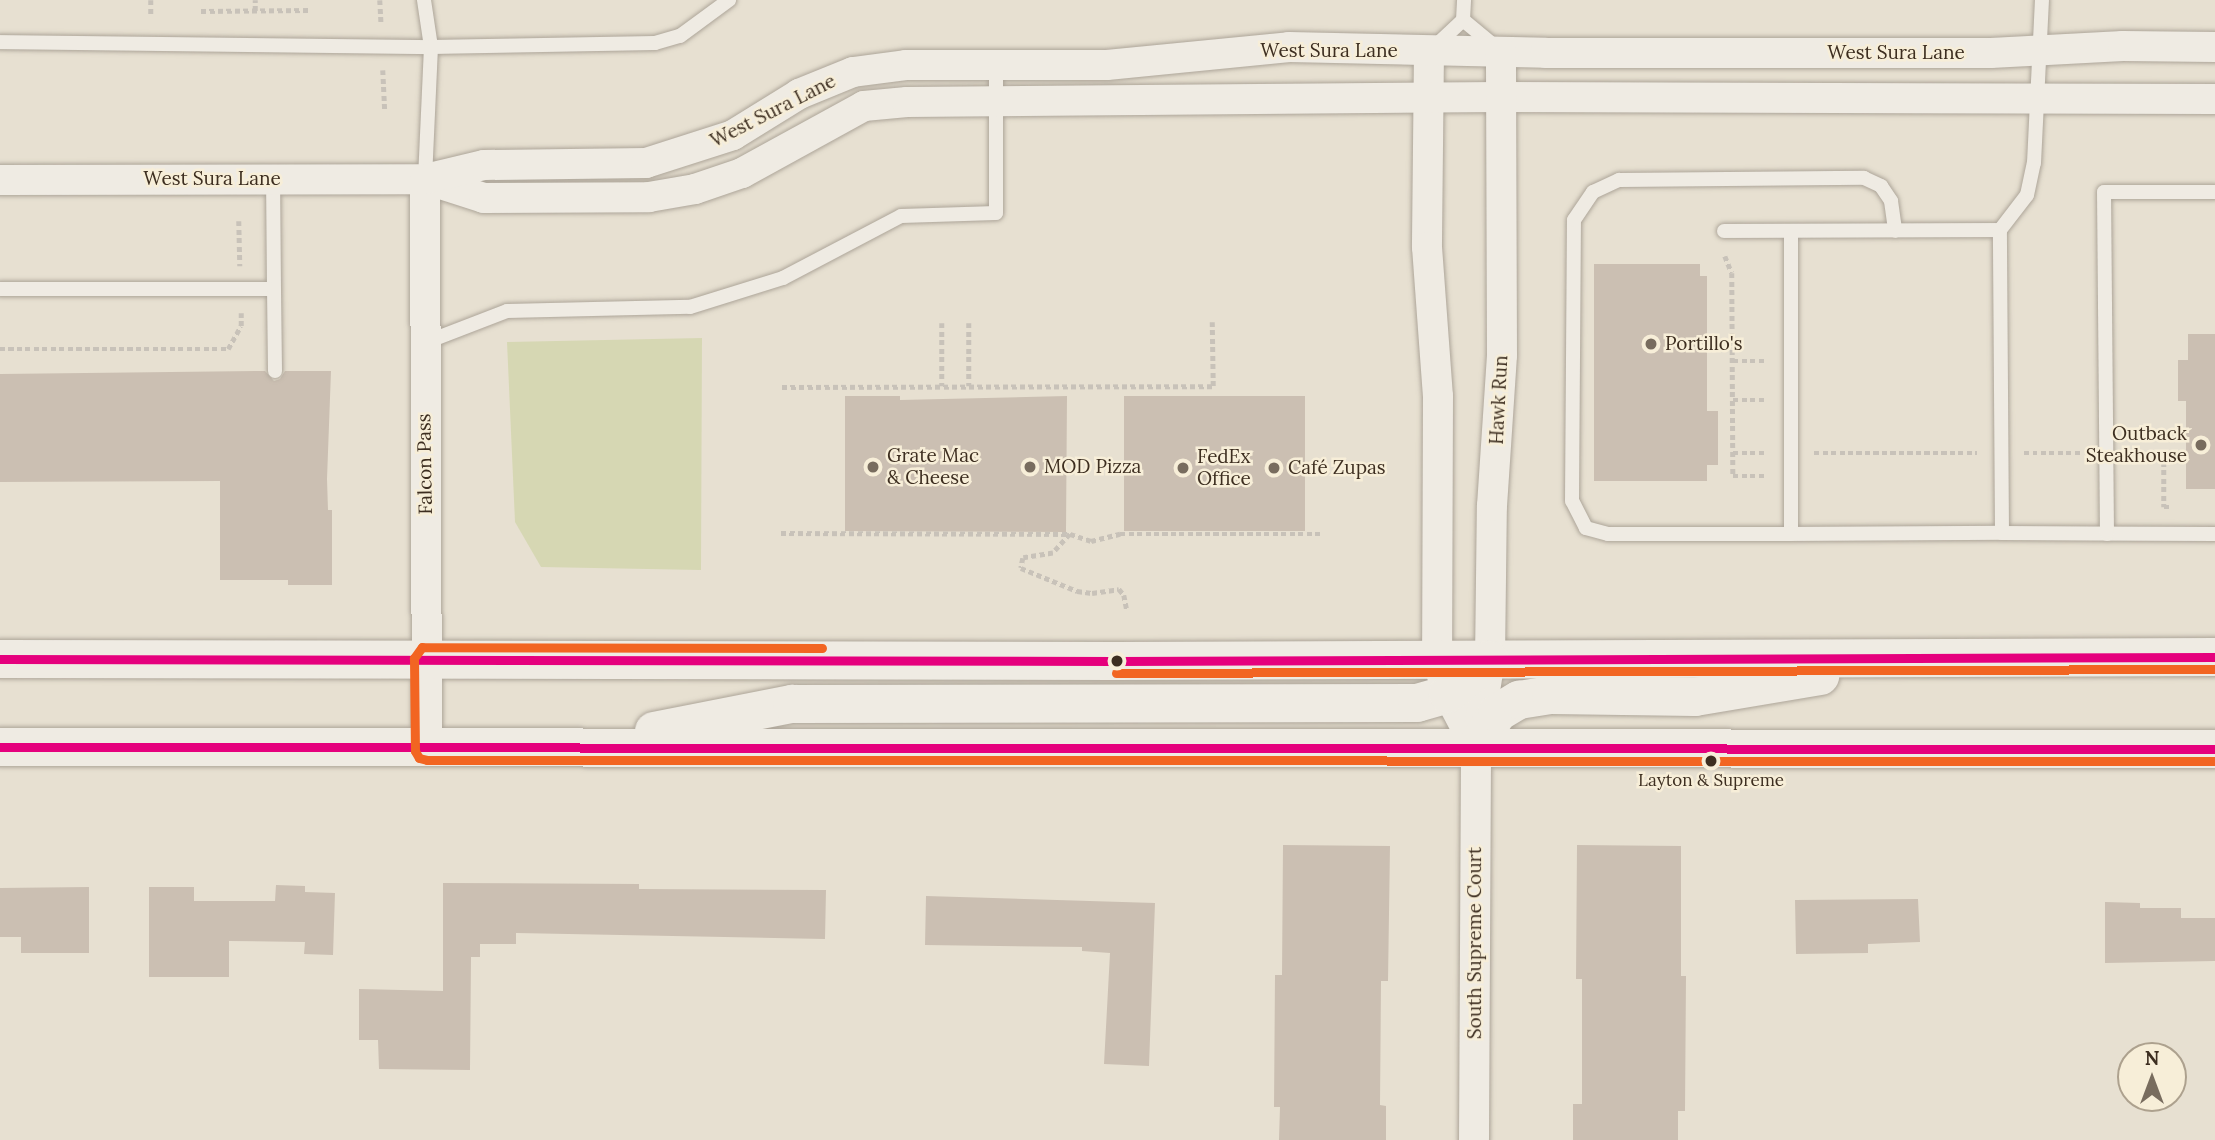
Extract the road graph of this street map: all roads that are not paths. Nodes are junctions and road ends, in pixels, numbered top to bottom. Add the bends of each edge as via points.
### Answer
1 (424, 0) edge
2 (729, 0) edge
3 (1464, 0) edge
4 (2042, 0) edge
5 (1463, 20) junction
6 (0, 42) edge
7 (431, 47) junction
8 (2215, 47) edge
9 (2038, 50) junction
10 (1429, 51) junction
11 (1502, 52) junction
12 (996, 66) junction
13 (1502, 97) junction
14 (1429, 98) junction
15 (2037, 99) junction
16 (2215, 99) edge
17 (996, 102) junction
18 (425, 179) junction
19 (0, 180) edge
20 (273, 180) junction
21 (2215, 192) edge
22 (2000, 230) junction
23 (1724, 231) road end
24 (1791, 231) junction
25 (1895, 231) junction
26 (0, 289) edge
27 (274, 289) junction
28 (423, 343) junction
29 (275, 371) dead end
30 (2002, 533) junction
31 (1791, 534) junction
32 (2107, 534) junction
33 (2215, 534) edge
34 (2215, 657) edge
35 (1930, 658) junction
36 (0, 659) edge
37 (426, 659) junction
38 (1490, 660) junction
39 (1443, 677) junction
40 (0, 747) edge
41 (1476, 747) junction
42 (427, 748) junction
43 (566, 749) junction
44 (2215, 749) edge
45 (1474, 1140) edge

1 - 7 lane
2 - 7 lane via 680,36 655,43
3 - 5 lane
4 - 9 lane
5 - 10 lane
5 - 11 lane
6 - 7 lane
7 - 18 lane
8 - 9 street, West Sura Lane
9 - 11 street, West Sura Lane
9 - 15 lane
10 - 11 street, West Sura Lane
10 - 12 street, West Sura Lane via 1289,47 1107,65
10 - 14 street
11 - 13 street, Hawk Run
12 - 17 lane
12 - 18 street, West Sura Lane via 906,65 853,72 799,94 733,135 646,163 484,164
13 - 14 street, West Sura Lane
13 - 15 street, West Sura Lane
13 - 38 street, Hawk Run via 1502,355 1492,506
14 - 17 street, West Sura Lane
14 - 39 street via 1427,247 1438,396
15 - 16 street, West Sura Lane
15 - 22 lane via 2034,163 2026,195
17 - 18 street, West Sura Lane via 864,106 742,173 649,197 484,198
17 - 28 lane via 996,213 901,216 783,278 690,307 507,311
18 - 20 street, West Sura Lane
18 - 28 street, Falcon Pass
19 - 20 street, West Sura Lane
20 - 27 lane
21 - 32 lane via 2104,192
22 - 25 lane
22 - 30 lane
23 - 24 lane
24 - 25 lane
24 - 31 lane
25 - 31 lane via 1891,201 1881,186 1864,178 1619,180 1592,192 1574,220 1572,501 1586,528 1608,534
26 - 27 lane
27 - 29 lane
28 - 37 street, Falcon Pass
30 - 31 lane
30 - 32 lane
32 - 33 lane
34 - 35 main road
35 - 38 main road
35 - 41 main road via 1695,697 1551,695 1519,700 1497,713
36 - 37 main road
37 - 39 main road
37 - 42 street, Falcon Pass
38 - 39 main road
38 - 41 street, Hawk Run
39 - 41 street
39 - 43 main road via 1417,703 792,704
40 - 42 main road
41 - 43 main road
41 - 44 main road
41 - 45 street, South Supreme Court
42 - 43 main road

